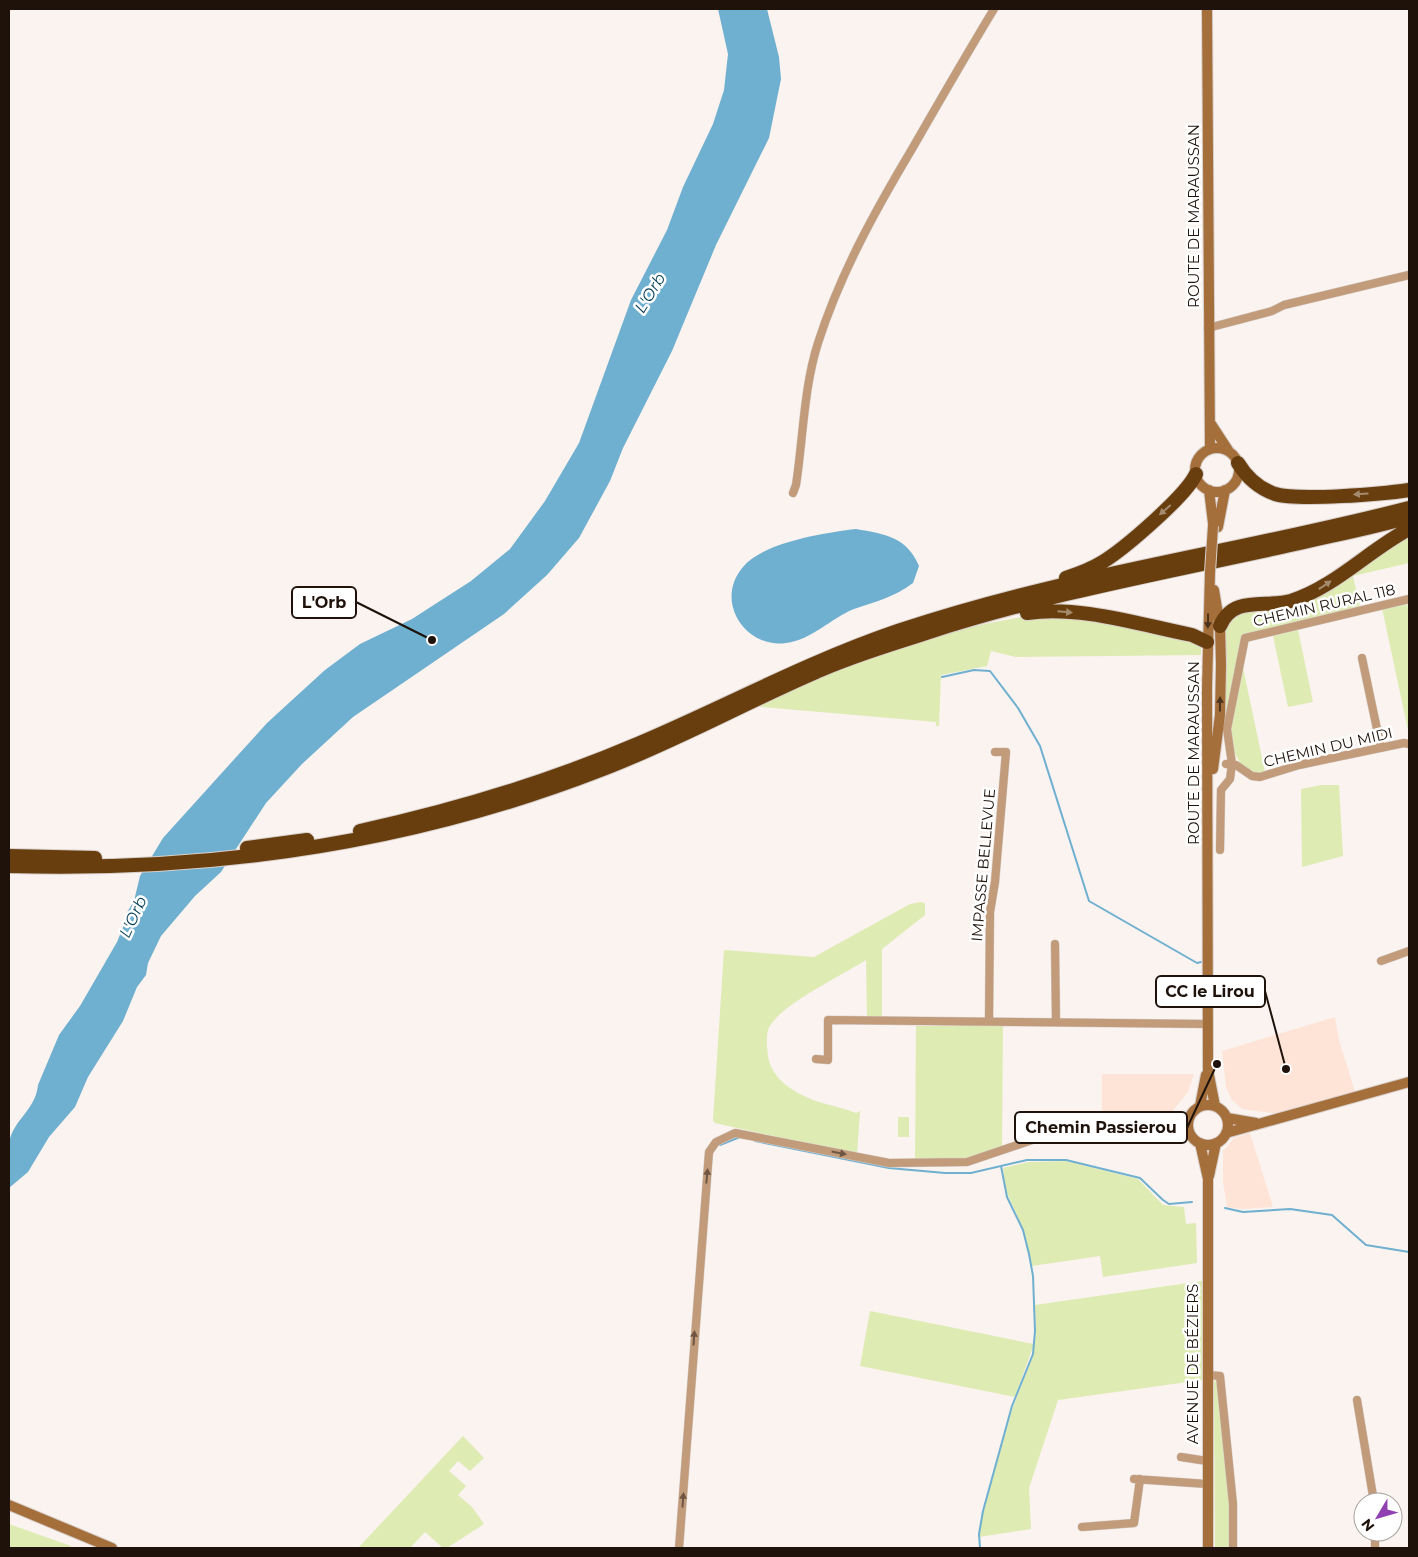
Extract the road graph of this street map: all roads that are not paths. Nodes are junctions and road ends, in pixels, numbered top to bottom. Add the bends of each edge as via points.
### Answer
1 (994, 9) edge
2 (1207, 9) edge
3 (1409, 275) edge
4 (1208, 328) junction
5 (1211, 423) junction
6 (1210, 449) junction
7 (1228, 450) junction
8 (1238, 463) junction
9 (1196, 474) junction
10 (1209, 490) junction
11 (1225, 490) junction
12 (1409, 490) edge
13 (793, 493) dead end
14 (1409, 508) edge
15 (1409, 517) edge
16 (1215, 526) junction
17 (1409, 529) edge
18 (1212, 572) junction
19 (1409, 599) edge
20 (950, 620) junction
21 (1220, 626) junction
22 (1208, 642) junction
23 (1362, 658) dead end
24 (1409, 744) edge
25 (1381, 748) junction
26 (995, 752) dead end
27 (1214, 757) junction
28 (1229, 764) junction
29 (1213, 771) junction
30 (1220, 850) dead end
31 (9, 856) edge
32 (1208, 857) junction
33 (114, 862) junction
34 (9, 866) edge
35 (1055, 944) dead end
36 (1409, 951) edge
37 (1381, 960) dead end
38 (989, 1021) junction
39 (1056, 1022) junction
40 (1208, 1024) junction
41 (816, 1059) dead end
42 (1208, 1070) junction
43 (1409, 1082) edge
44 (1200, 1106) junction
45 (1215, 1106) junction
46 (1227, 1118) junction
47 (1189, 1119) junction
48 (1260, 1123) junction
49 (1164, 1132) junction
50 (1190, 1133) junction
51 (1226, 1134) junction
52 (1200, 1143) junction
53 (1216, 1143) junction
54 (1208, 1179) junction
55 (1207, 1375) junction
56 (1357, 1400) dead end
57 (1181, 1457) dead end
58 (1207, 1461) junction
59 (1207, 1484) junction
60 (1372, 1492) edge
61 (9, 1505) edge
62 (1082, 1527) dead end
63 (112, 1548) edge
64 (679, 1548) edge
65 (1208, 1548) edge
66 (1233, 1548) edge

1 - 13 street via 881,202 833,301 817,344
2 - 4 main road, ROUTE DE MARAUSSAN
3 - 4 street via 1284,305
4 - 5 main road, ROUTE DE MARAUSSAN
5 - 6 main road, ROUTE DE MARAUSSAN
5 - 7 main road, ROUTE DE MARAUSSAN
6 - 7 main road
6 - 9 main road via 1200,456
7 - 8 main road
8 - 11 main road via 1235,482
12 -> 8 highway via 1277,495 1246,476
9 - 10 main road
9 -> 20 highway via 1170,506 1098,565 1060,580 964,605
10 - 11 main road
10 - 16 main road, ROUTE DE MARAUSSAN
11 - 16 main road, ROUTE DE MARAUSSAN
14 - 20 highway
15 - 20 highway
16 - 18 main road, ROUTE DE MARAUSSAN, bridge
21 -> 17 highway via 1231,610 1242,605 1289,602 1311,594
18 - 21 main road, ROUTE DE MARAUSSAN
18 -> 22 main road, ROUTE DE MARAUSSAN
19 - 28 street, CHEMIN RURAL 118 via 1245,638 1227,729
20 -> 22 highway via 964,627 1026,613 1060,612 1192,635
20 - 33 highway via 818,671 651,749 525,798 414,829 192,863
27 -> 21 main road, ROUTE DE MARAUSSAN via 1220,715
22 - 32 main road, ROUTE DE MARAUSSAN
23 - 25 street
24 - 25 street, CHEMIN DU MIDI
25 - 28 street, CHEMIN DU MIDI via 1299,765 1260,777
26 - 38 street, IMPASSE BELLEVUE via 1006,752 990,912
27 - 28 street, CHEMIN DU MIDI
27 - 29 main road, ROUTE DE MARAUSSAN
28 - 29 street
28 - 30 street via 1230,779 1221,790
29 - 32 main road, ROUTE DE MARAUSSAN
31 - 33 highway
32 - 40 main road
33 - 34 highway
35 - 39 street
36 - 37 street
38 - 39 street
38 - 41 street via 828,1020 828,1060
39 - 40 street
40 - 42 main road
42 - 44 main road
42 - 45 main road
43 - 48 main road
44 - 45 main road
44 - 47 main road
45 - 46 main road
46 - 48 main road
46 - 51 main road
47 - 49 street
47 - 50 main road
48 - 51 main road
49 - 50 street
64 -> 49 street via 709,1152 716,1142 735,1133 889,1163 967,1162 1038,1138
50 - 52 main road
51 - 53 main road
52 - 53 main road
52 - 54 main road, AVENUE DE BÉZIERS
53 - 54 main road, AVENUE DE BÉZIERS
54 - 55 main road, AVENUE DE BÉZIERS
55 - 58 main road, AVENUE DE BÉZIERS
55 - 66 street via 1220,1376 1232,1488
56 - 60 street
57 - 58 street
58 - 59 main road, AVENUE DE BÉZIERS
59 - 62 street via 1137,1479 1134,1524
59 - 65 main road, AVENUE DE BÉZIERS
61 - 63 main road

